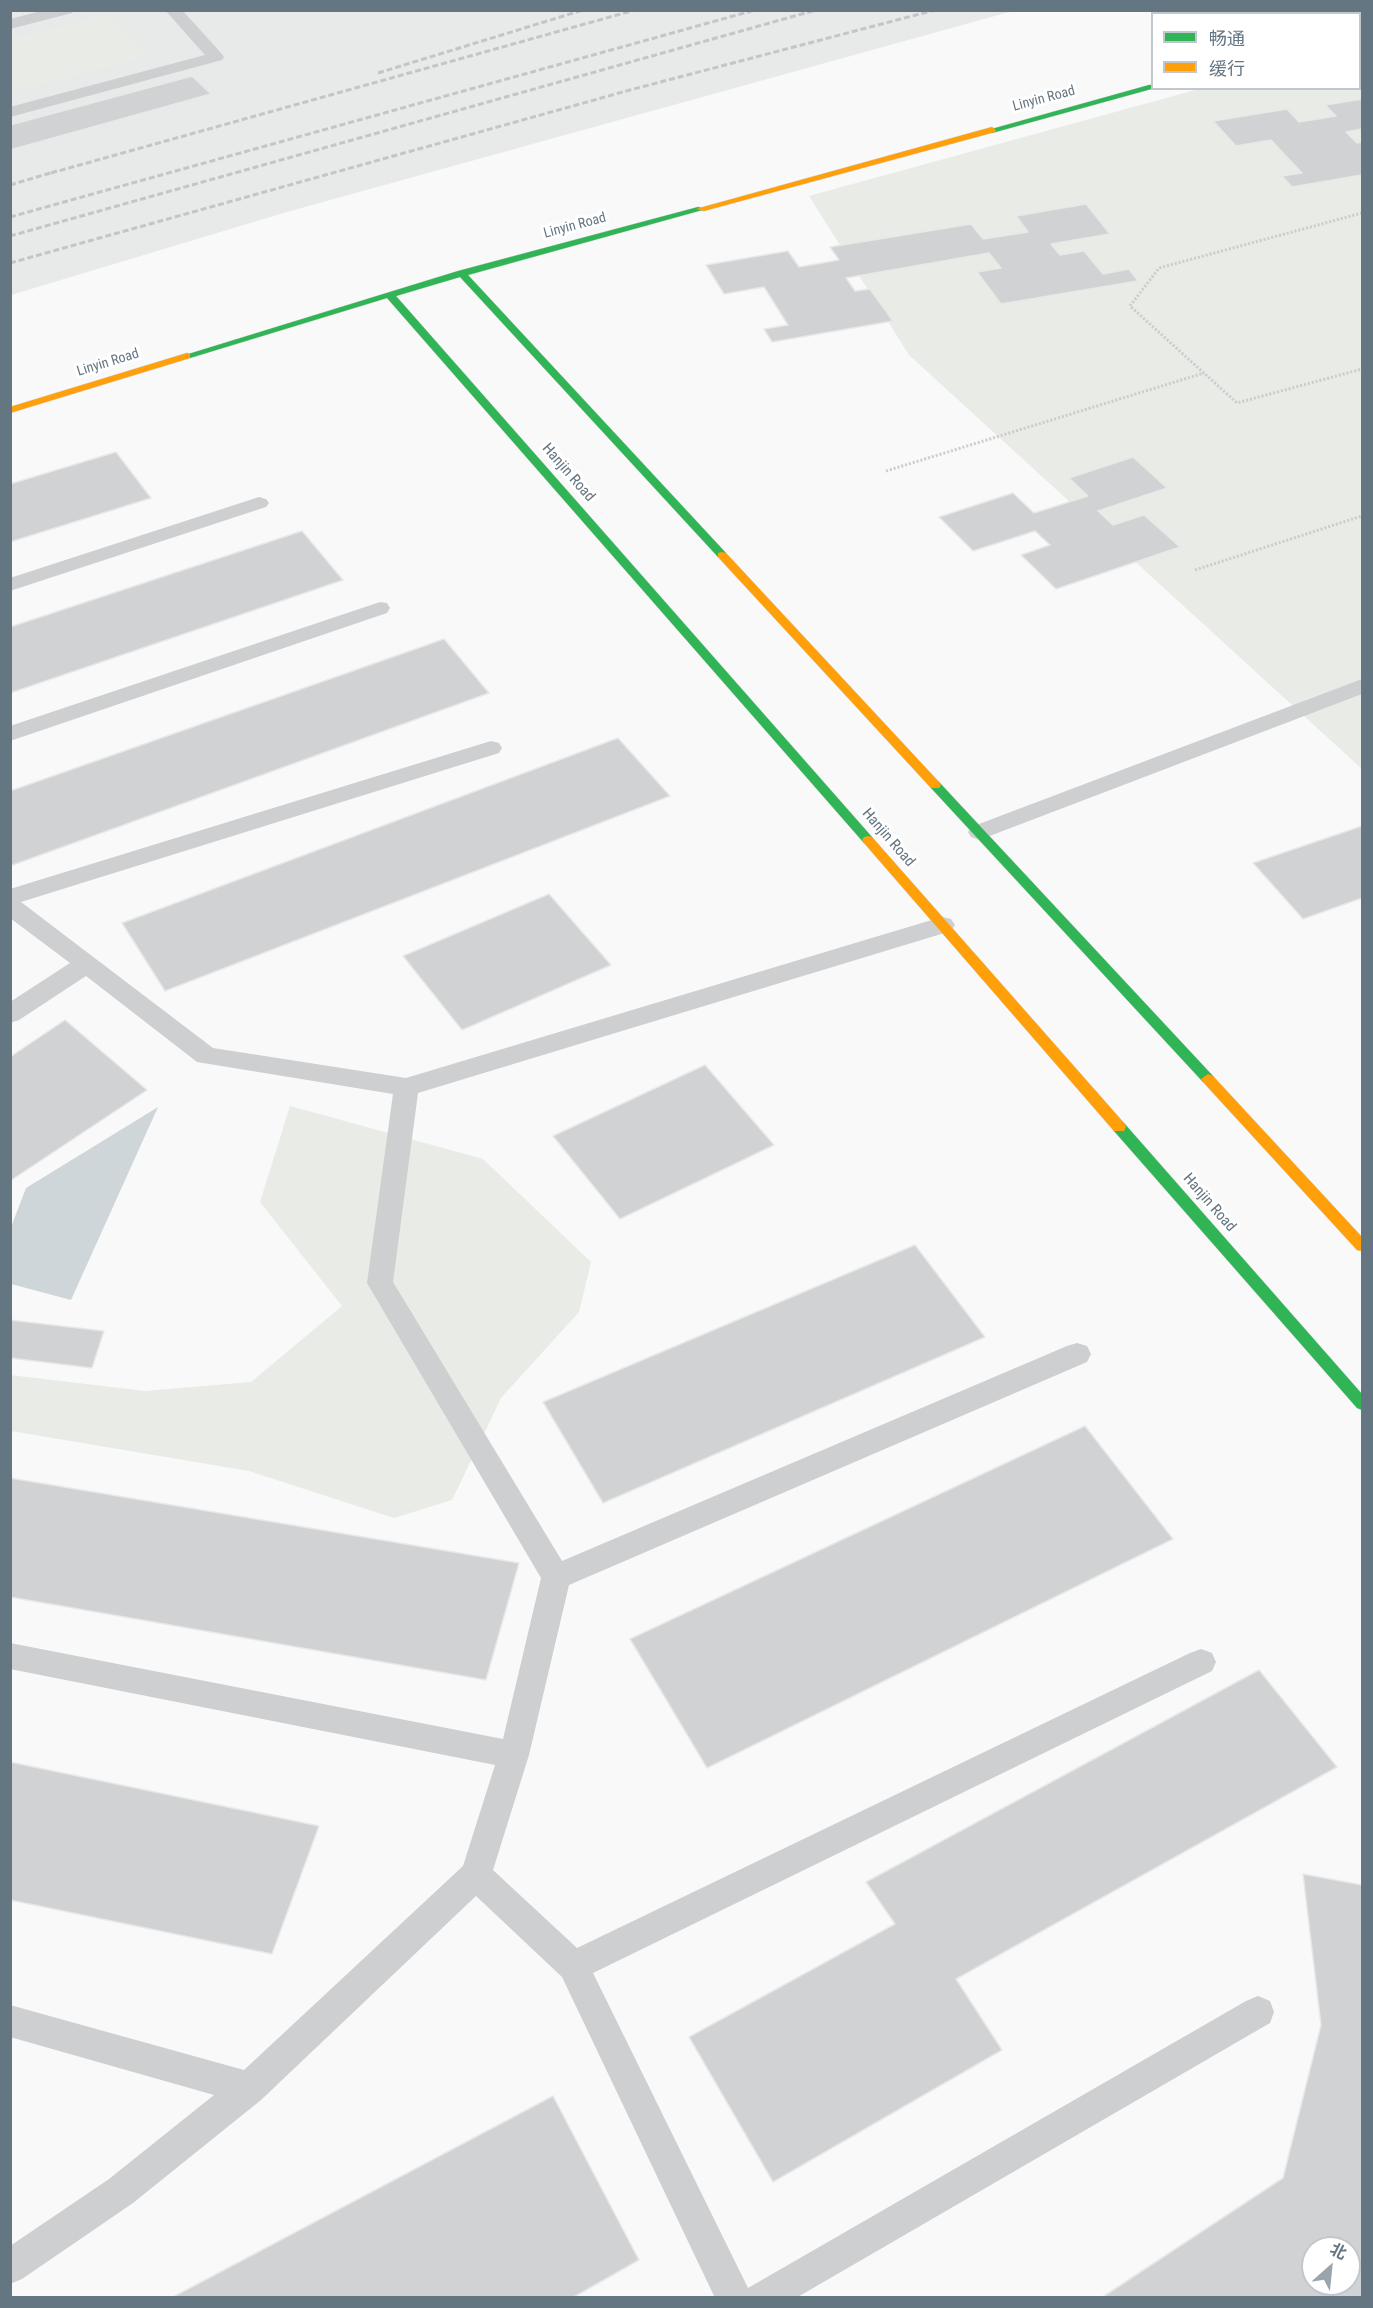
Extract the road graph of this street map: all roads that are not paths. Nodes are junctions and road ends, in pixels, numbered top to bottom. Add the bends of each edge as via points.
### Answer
1 (66, 10) edge
2 (173, 10) edge
3 (10, 24) edge
4 (1151, 87) edge
5 (10, 112) edge
6 (461, 273) junction
7 (389, 294) junction
8 (10, 410) edge
9 (259, 503) dead end
10 (10, 585) edge
11 (381, 608) dead end
12 (1362, 686) edge
13 (10, 734) edge
14 (491, 748) dead end
15 (979, 832) junction
16 (10, 897) edge
17 (10, 905) edge
18 (943, 925) junction
19 (86, 964) junction
20 (10, 1014) edge
21 (406, 1086) junction
22 (1362, 1246) edge
23 (1077, 1354) dead end
24 (1362, 1404) edge
25 (556, 1577) junction
26 (10, 1656) edge
27 (1201, 1662) dead end
28 (514, 1755) junction
29 (476, 1875) junction
30 (573, 1966) junction
31 (1258, 2012) dead end
32 (10, 2021) edge
33 (249, 2088) junction
34 (10, 2267) edge
35 (734, 2298) edge
36 (761, 2298) edge

1 - 3 lane
2 - 5 lane via 216,57
4 - 6 street, Linyin Road
6 - 7 street, Linyin Road
6 - 15 street
7 - 8 street, Linyin Road
7 - 18 street, Hanjin Road
9 - 10 lane
11 - 13 lane
12 - 15 lane
14 - 16 lane
15 - 22 street
17 - 19 lane
18 - 21 lane
18 - 24 street, Hanjin Road
19 - 20 lane
19 - 21 lane via 206,1056
21 - 25 lane via 380,1283
23 - 25 lane
25 - 28 lane
26 - 28 lane
27 - 30 lane
28 - 29 lane
29 - 30 lane
29 - 33 lane
30 - 35 lane
31 - 36 lane
32 - 33 lane
33 - 34 lane via 121,2191

